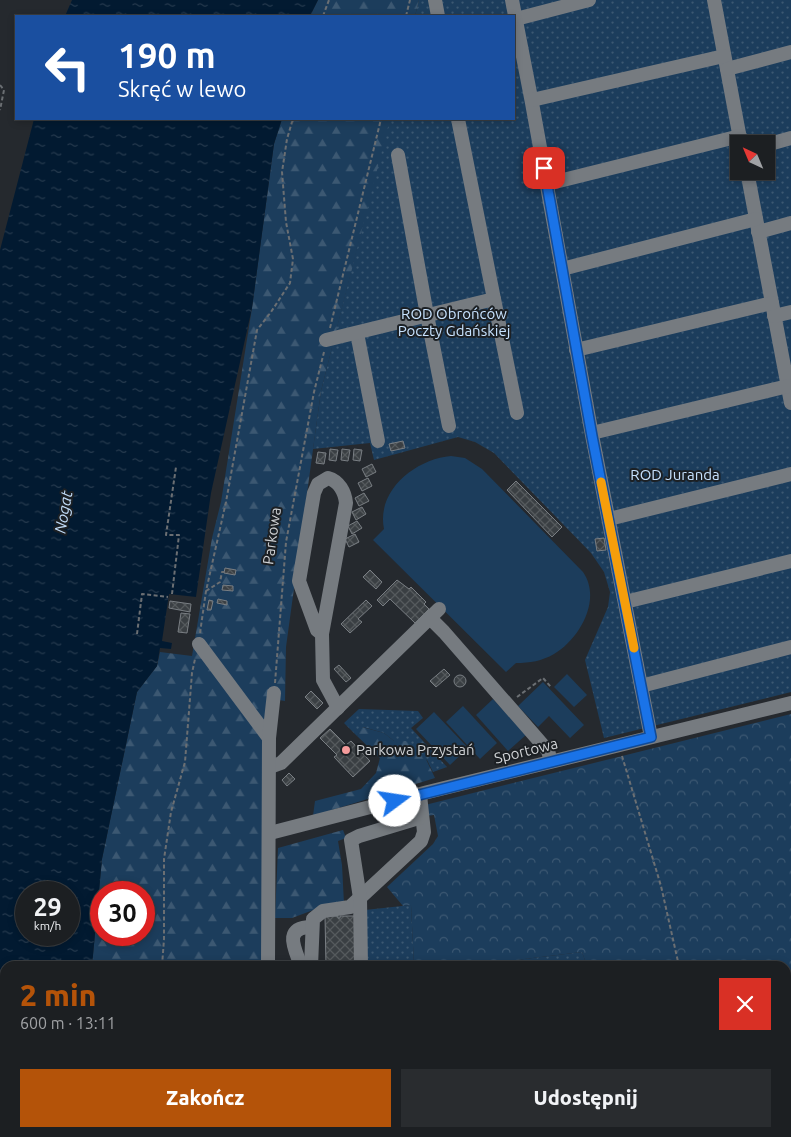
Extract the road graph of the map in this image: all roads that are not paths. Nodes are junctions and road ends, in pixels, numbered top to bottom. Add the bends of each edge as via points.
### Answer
1 (435, 0) edge
2 (512, 0) edge
3 (589, 0) edge
4 (714, 0) edge
5 (438, 15) edge
6 (516, 19) junction
7 (791, 52) edge
8 (726, 62) junction
9 (532, 100) junction
10 (458, 120) edge
11 (739, 135) edge
12 (791, 138) edge
13 (730, 142) edge
14 (775, 142) edge
15 (398, 155) dead end
16 (749, 180) edge
17 (547, 184) junction
18 (791, 223) edge
19 (757, 225) junction
20 (562, 269) junction
21 (494, 298) junction
22 (773, 310) junction
23 (791, 312) edge
24 (427, 315) junction
25 (357, 333) junction
26 (326, 340) road end
27 (576, 350) junction
28 (790, 396) edge
29 (517, 413) dead end
30 (449, 426) dead end
31 (592, 433) junction
32 (378, 441) dead end
33 (791, 474) edge
34 (609, 519) junction
35 (791, 561) edge
36 (625, 602) junction
37 (322, 634) junction
38 (199, 644) road end
39 (791, 647) edge
40 (641, 686) junction
41 (274, 693) road end
42 (791, 703) edge
43 (338, 708) junction
44 (651, 737) junction
45 (269, 738) junction
46 (551, 762) junction
47 (270, 767) junction
48 (420, 795) junction
49 (422, 817) junction
50 (270, 833) junction
51 (360, 898) junction
52 (312, 926) junction
53 (268, 961) edge
54 (300, 961) edge
55 (311, 961) edge
56 (361, 961) edge

1 - 5 street
2 - 6 street
3 - 6 street
4 - 8 street
6 - 9 street
7 - 8 street
8 - 9 street
8 - 11 street
9 - 17 street
10 - 21 street
12 - 14 street
13 - 17 street
15 - 24 street
16 - 19 street
17 - 20 street
18 - 19 street
19 - 20 street
19 - 22 street
20 - 27 street
21 - 24 street
21 - 29 street
22 - 23 street
22 - 27 street
22 - 28 street
24 - 25 street
24 - 30 street
25 - 26 street
25 - 32 street
27 - 31 street
28 - 31 street
31 - 34 street
33 - 34 street
34 - 36 street
35 - 36 street
36 - 40 street
37 - 37 street via 346,503 341,488 328,478 318,484 314,493 299,581 317,630
37 - 43 street via 324,680
38 - 45 street
39 - 40 street
40 - 44 street
41 - 45 street
42 - 44 street, Sportowa
43 - 46 street via 435,614 444,632 548,751
43 - 47 street via 281,763
44 - 46 street, Sportowa
45 - 47 street
46 - 48 street, Sportowa
47 - 50 street
48 - 49 street
48 - 50 street, Sportowa
49 - 51 street via 424,832 420,841
49 - 51 street via 351,840
50 - 53 street
51 - 52 street via 350,907 323,911 313,919
51 - 56 street
52 - 54 street via 301,928 293,937
52 - 55 street

